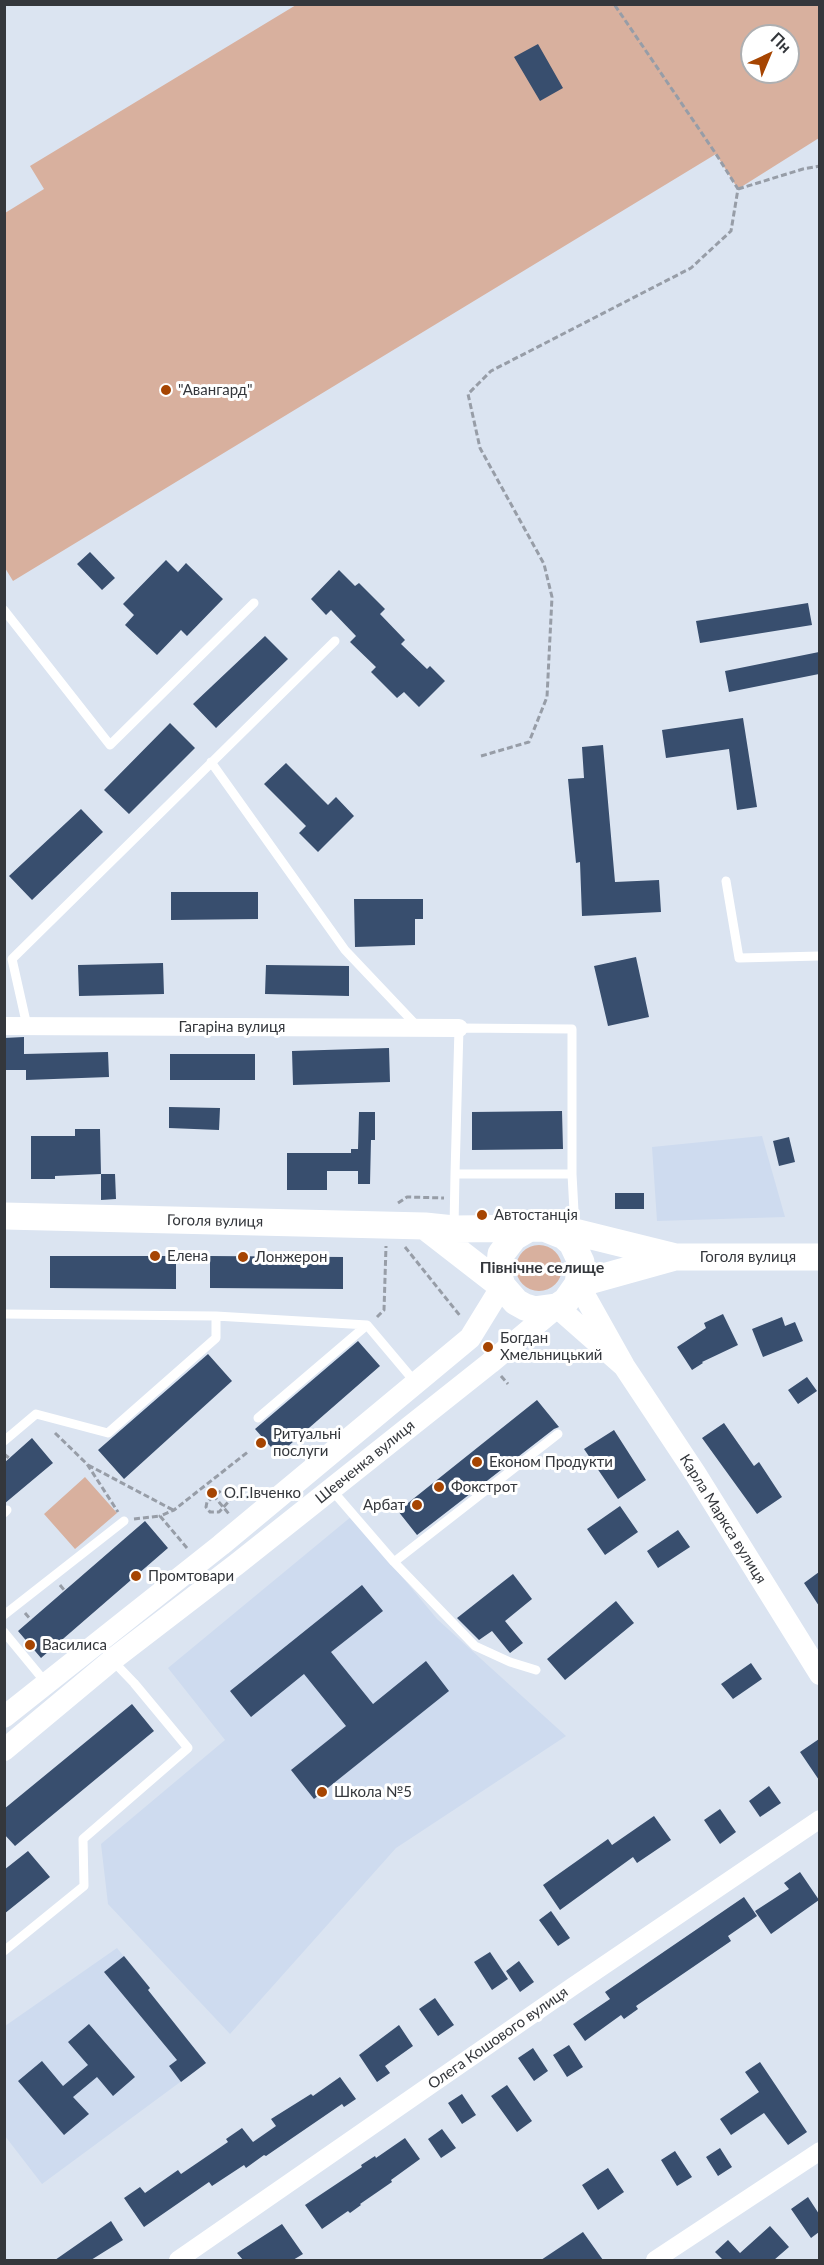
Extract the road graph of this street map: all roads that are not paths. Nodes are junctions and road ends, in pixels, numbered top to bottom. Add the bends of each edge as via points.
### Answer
1 (254, 603) dead end
2 (4, 610) edge
3 (335, 641) dead end
4 (211, 762) junction
5 (726, 881) dead end
6 (819, 956) edge
7 (4, 1026) edge
8 (27, 1026) junction
9 (418, 1028) junction
10 (459, 1028) junction
11 (455, 1174) junction
12 (572, 1174) junction
13 (4, 1216) edge
14 (425, 1226) junction
15 (454, 1229) junction
16 (526, 1230) junction
17 (565, 1231) junction
18 (676, 1257) junction
19 (819, 1257) edge
20 (578, 1284) junction
21 (502, 1286) junction
22 (557, 1306) junction
23 (4, 1314) edge
24 (216, 1316) junction
25 (367, 1324) junction
26 (624, 1366) junction
27 (416, 1384) junction
28 (258, 1418) dead end
29 (558, 1434) dead end
30 (4, 1441) edge
31 (331, 1489) junction
32 (124, 1521) road end
33 (394, 1562) junction
34 (4, 1616) edge
35 (4, 1632) edge
36 (112, 1660) junction
37 (536, 1670) dead end
38 (819, 1674) edge
39 (43, 1686) junction
40 (55, 1708) junction
41 (4, 1717) edge
42 (4, 1750) edge
43 (819, 1819) edge
44 (4, 1952) edge
45 (819, 2151) edge
46 (178, 2260) edge
47 (655, 2260) edge

1 - 2 lane via 110,745
3 - 4 lane
4 - 8 lane via 12,958
4 - 9 lane via 345,950
5 - 6 lane via 739,958
7 - 8 street, Гагаріна вулиця
8 - 9 street, Гагаріна вулиця
9 - 10 street, Гагаріна вулиця
10 - 11 lane
10 - 12 lane via 572,1029
11 - 12 lane
11 - 15 lane
12 - 17 lane
13 - 14 main road, Гоголя вулиця
14 - 15 main road, Гоголя вулиця
14 - 21 main road
15 - 16 main road, Гоголя вулиця
16 - 17 main road, Гоголя вулиця
16 - 21 main road via 514,1237 501,1254
17 - 18 main road, Гоголя вулиця
17 - 20 main road via 564,1236 578,1252
18 - 19 main road, Гоголя вулиця
18 - 20 main road, Гоголя вулиця
20 - 22 main road via 566,1301
20 - 26 street, Карла Маркса вулиця
21 - 22 main road via 525,1307 535,1310
21 - 27 street, Шевченка вулиця via 470,1338
22 - 26 street, Карла Маркса вулиця
22 - 31 street, Шевченка вулиця
23 - 24 lane
24 - 25 lane
24 - 30 lane via 216,1338 108,1433 36,1414
25 - 27 lane
25 - 28 lane
26 - 38 street, Карла Маркса вулиця
27 - 39 street, Шевченка вулиця
29 - 33 lane
31 - 33 lane
31 - 36 street, Шевченка вулиця
32 - 34 lane
33 - 37 lane via 475,1646
35 - 39 lane
36 - 40 street, Шевченка вулиця
36 - 44 lane via 188,1748 83,1839 84,1886
39 - 40 street
39 - 41 street, Шевченка вулиця
40 - 42 street, Шевченка вулиця
43 - 46 street, Олега Кошового вулиця
45 - 47 street

